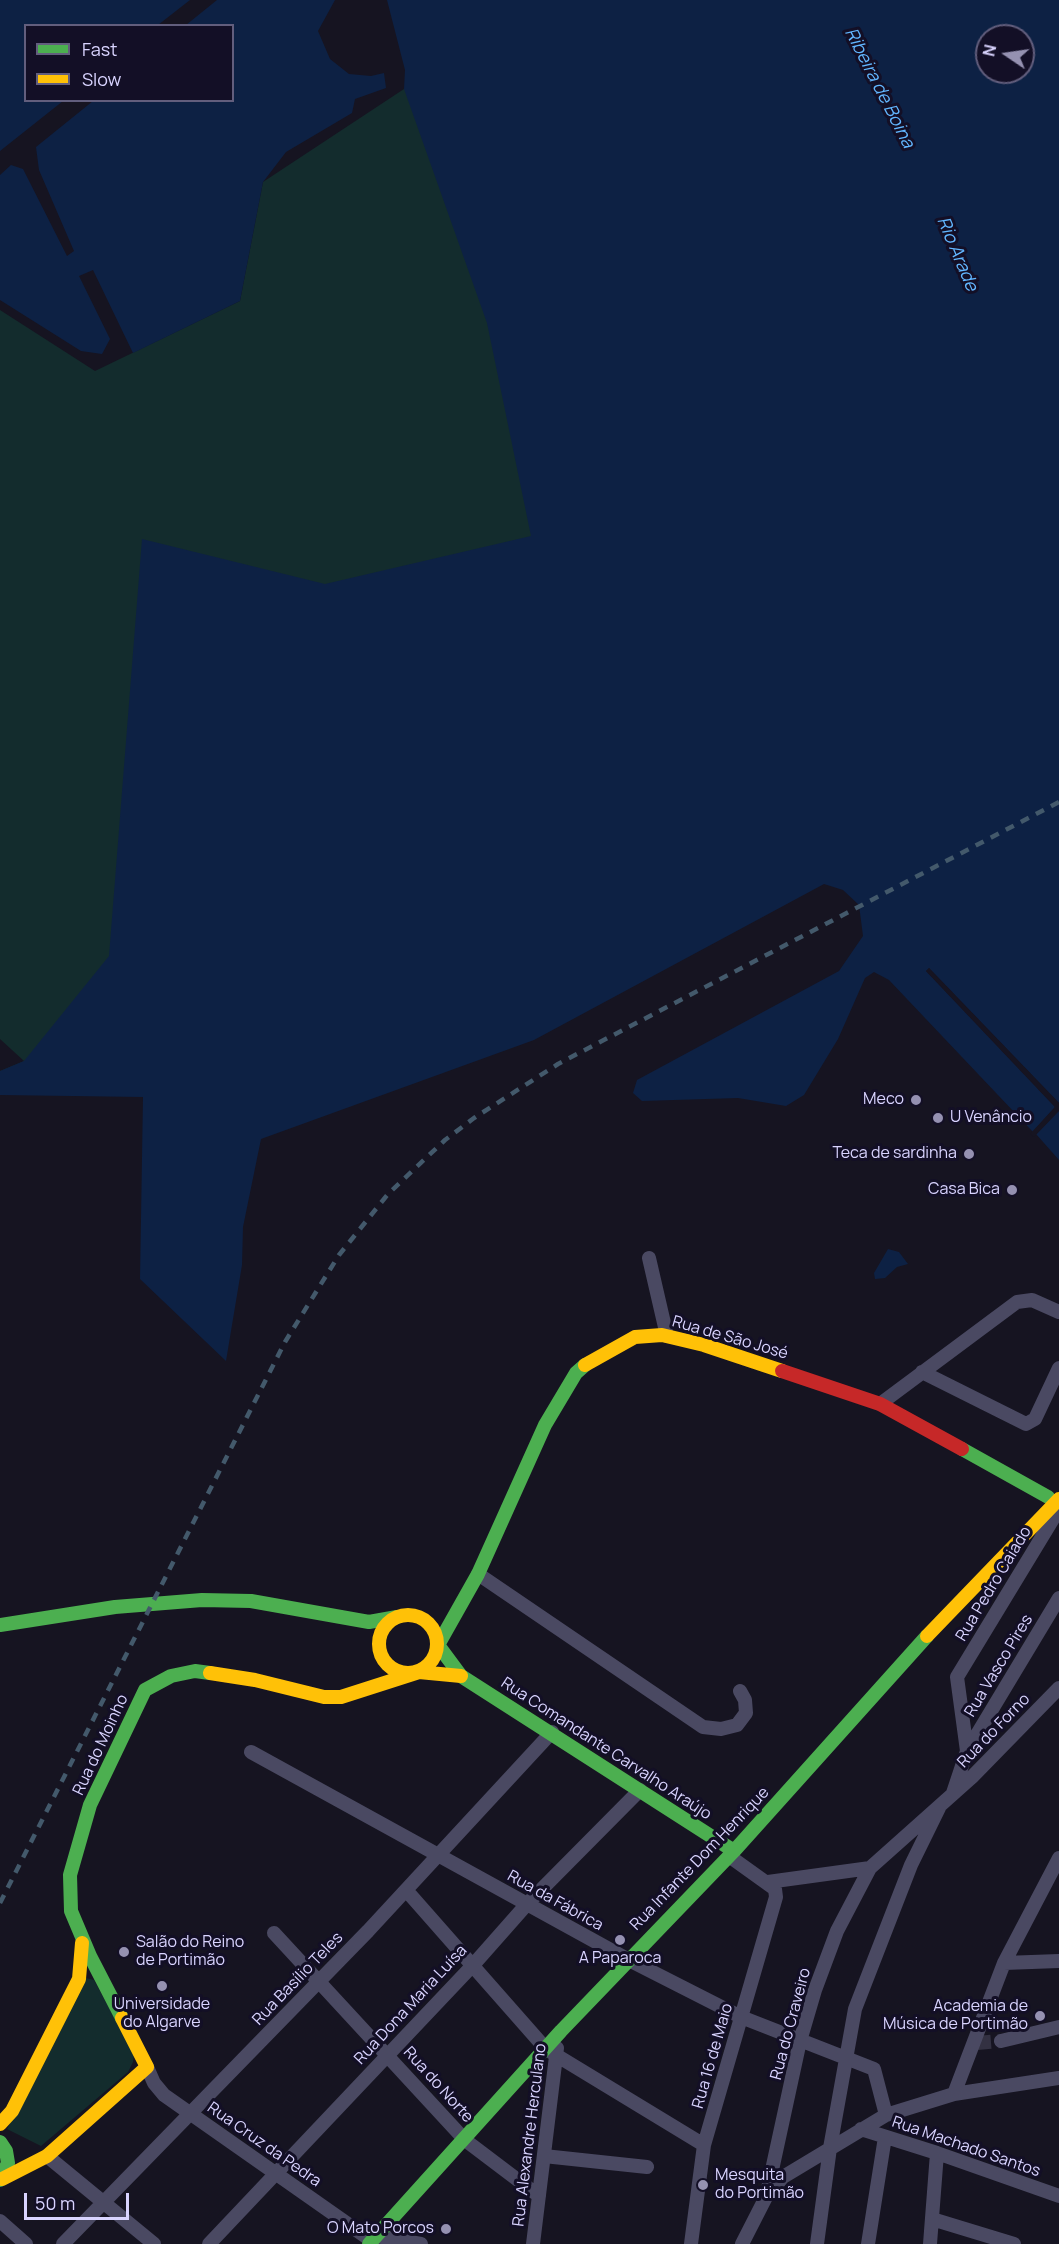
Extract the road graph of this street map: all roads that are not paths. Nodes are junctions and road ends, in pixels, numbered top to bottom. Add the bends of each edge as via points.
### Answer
1 (649, 1257) dead end
2 (1059, 1312) edge
3 (667, 1336) junction
4 (1059, 1368) edge
5 (922, 1372) junction
6 (880, 1404) junction
7 (1053, 1498) edge
8 (1059, 1509) edge
9 (478, 1574) junction
10 (1059, 1598) edge
11 (459, 1608) junction
12 (416, 1616) junction
13 (397, 1617) junction
14 (342, 1619) junction
15 (0, 1625) edge
16 (438, 1645) junction
17 (379, 1650) junction
18 (419, 1672) junction
19 (461, 1676) junction
20 (1059, 1688) edge
21 (740, 1691) dead end
22 (364, 1692) junction
23 (552, 1732) junction
24 (968, 1751) junction
25 (251, 1752) dead end
26 (640, 1790) junction
27 (952, 1796) junction
28 (939, 1808) junction
29 (731, 1853) junction
30 (436, 1855) junction
31 (1057, 1864) edge
32 (870, 1868) junction
33 (768, 1882) junction
34 (406, 1890) junction
35 (526, 1904) junction
36 (79, 1929) junction
37 (274, 1933) dead end
38 (627, 1959) junction
39 (1059, 1961) edge
40 (1004, 1963) junction
41 (474, 1964) junction
42 (79, 1978) junction
43 (319, 1982) junction
44 (104, 1983) junction
45 (741, 2017) junction
46 (1059, 2028) edge
47 (1001, 2041) tunnel mouth
48 (800, 2042) junction
49 (551, 2052) junction
50 (388, 2053) junction
51 (846, 2059) junction
52 (147, 2067) junction
53 (1059, 2078) edge
54 (954, 2094) junction
55 (189, 2113) junction
56 (886, 2115) junction
57 (0, 2124) edge
58 (861, 2129) junction
59 (885, 2137) junction
60 (465, 2140) junction
61 (0, 2142) edge
62 (704, 2145) junction
63 (830, 2148) junction
64 (937, 2152) junction
65 (47, 2156) junction
66 (544, 2156) junction
67 (647, 2167) dead end
68 (276, 2173) junction
69 (1, 2179) edge
70 (538, 2196) junction
71 (766, 2196) junction
72 (1059, 2196) edge
73 (102, 2203) junction
74 (932, 2219) junction
75 (0, 2221) edge
76 (372, 2240) edge
77 (400, 2242) edge
78 (26, 2244) edge
79 (63, 2244) edge
80 (154, 2244) edge
81 (209, 2244) edge
82 (421, 2244) edge
83 (533, 2244) edge
84 (691, 2244) edge
85 (742, 2244) edge
86 (817, 2244) edge
87 (868, 2244) edge
88 (930, 2244) edge
89 (1014, 2244) edge

1 - 3 street
2 - 5 street via 1032,1300 1017,1302
3 - 6 street, Rua de São José
3 - 9 street, Rua de São José via 634,1337 590,1360 576,1373 544,1425
4 - 5 street via 1035,1419 1026,1424
5 - 6 street
6 - 7 street, Rua de São José
7 - 29 street, Rua Infante Dom Henrique
8 - 24 street, Rua Pedro Caiado via 957,1677
9 - 11 street, Rua de São José
9 - 21 street via 703,1727 721,1729 737,1725 746,1713
10 - 24 street, Rua Vasco Pires
11 - 12 street via 432,1617
11 - 16 street, Rua de São José
12 - 13 street
12 - 16 street via 432,1627
13 - 14 street via 369,1622
13 - 17 street via 382,1630
14 - 15 street via 251,1601 201,1600 115,1607
14 - 17 street
16 - 18 street via 434,1660
16 - 19 street
17 - 18 street via 390,1668 399,1673
17 - 22 street via 374,1678
18 - 19 street
18 - 22 street, Rua do Moinho
19 - 23 street, Rua Comandante Carvalho Araújo
20 - 27 street, Rua do Forno
22 - 36 street, Rua do Moinho via 324,1697 235,1676 195,1671 171,1676 145,1690 90,1805 77,1851 69,1893
23 - 26 street, Rua Comandante Carvalho Araújo
23 - 30 street, Rua Basílio Teles
24 - 27 street, Rua Vasco Pires
25 - 30 street, Rua da Fábrica
26 - 29 street, Rua Comandante Carvalho Araújo
26 - 35 street, Rua Dona Maria Luísa
27 - 28 street, Rua do Forno
28 - 32 street, Rua do Forno
28 - 51 street via 911,1865 855,2009
29 - 33 street
29 - 38 street, Rua Infante Dom Henrique
30 - 34 street, Rua Basílio Teles
30 - 35 street, Rua da Fábrica
31 - 40 street
32 - 33 street
32 - 48 street, Rua do Craveiro via 837,1931
33 - 45 street, Rua 16 de Maio via 776,1897
34 - 41 street
34 - 43 street, Rua Basílio Teles
35 - 38 street, Rua da Fábrica
35 - 41 street, Rua Dona Maria Luísa
36 - 42 street, Rua do Moinho via 83,1947
36 - 44 street, Rua do Moinho
37 - 43 street, Rua do Norte
38 - 45 street, Rua da Fábrica
38 - 49 street, Rua Infante Dom Henrique via 561,2031
39 - 40 street
40 - 54 street
41 - 49 street
41 - 50 street, Rua Dona Maria Luísa
42 - 44 street via 94,1974
42 - 57 street, Rua do Moinho via 12,2111
43 - 50 street, Rua do Norte
43 - 55 street, Rua Basílio Teles
44 - 52 street, Rua do Moinho
45 - 48 street, Rua da Fábrica
45 - 62 street, Rua 16 de Maio
46 - 47 street
48 - 51 street, Rua da Fábrica
48 - 71 street, Rua do Craveiro
49 - 60 street, Rua Infante Dom Henrique
49 - 62 street
49 - 66 street, Rua Alexandre Herculano
50 - 60 street, Rua do Norte
50 - 68 street, Rua Dona Maria Luísa
51 - 56 street, Rua da Fábrica via 874,2069
51 - 63 street
52 - 55 street, Rua Cruz da Pedra via 164,2095
52 - 65 street
53 - 54 street
54 - 56 street
55 - 68 street, Rua Cruz da Pedra
55 - 73 street, Rua Basílio Teles
56 - 58 street
58 - 59 street, Rua Machado Santos
58 - 63 street
59 - 64 street, Rua Machado Santos
59 - 87 street
60 - 70 street, Rua do Norte
60 - 76 street, Rua Infante Dom Henrique
61 - 69 street via 8,2163
62 - 84 street, Rua 16 de Maio
63 - 71 street via 783,2177
63 - 86 street
64 - 72 street, Rua Machado Santos
64 - 74 street
65 - 69 street
65 - 73 street
66 - 67 street
66 - 70 street, Rua Alexandre Herculano
68 - 76 street, Rua Cruz da Pedra
68 - 81 street, Rua Dona Maria Luísa
70 - 83 street, Rua Alexandre Herculano
71 - 85 street
73 - 79 street, Rua Basílio Teles
73 - 80 street
74 - 88 street
74 - 89 street
75 - 78 street
76 - 77 street
77 - 82 street

